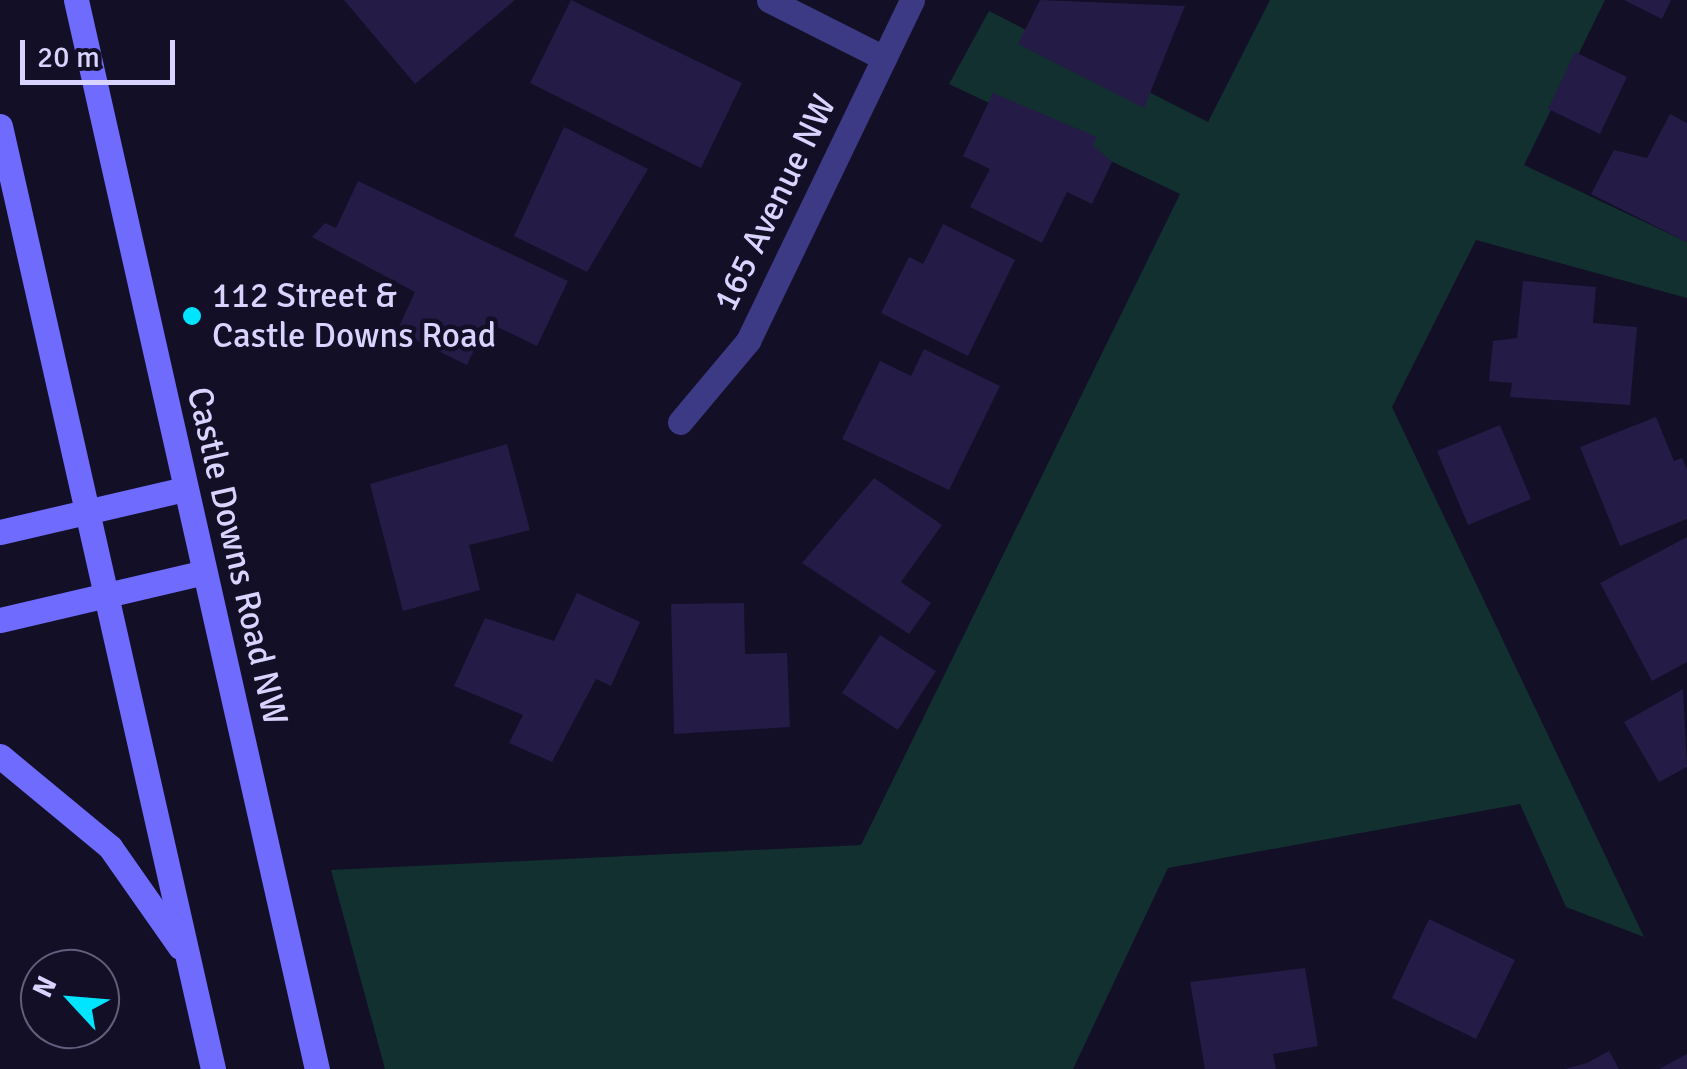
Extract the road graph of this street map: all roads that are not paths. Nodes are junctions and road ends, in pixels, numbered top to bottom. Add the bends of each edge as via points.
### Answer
1 (76, 0) edge
2 (769, 0) edge
3 (912, 0) edge
4 (884, 58) junction
5 (0, 126) edge
6 (680, 422) dead end
7 (185, 489) junction
8 (91, 512) junction
9 (0, 532) edge
10 (204, 572) junction
11 (109, 594) junction
12 (0, 620) edge
13 (0, 756) edge
14 (189, 960) junction
15 (214, 1069) edge
16 (317, 1069) edge

1 - 7 main road, Castle Downs Road NW
2 - 4 street
3 - 4 street, 165 Avenue NW
4 - 6 street, 165 Avenue NW via 748,341
5 - 8 main road
7 - 8 main road
7 - 10 main road, Castle Downs Road NW
8 - 9 main road
8 - 11 main road
10 - 11 main road
10 - 16 main road, Castle Downs Road NW
11 - 12 main road
11 - 14 main road
13 - 14 main road via 110,847
14 - 15 main road

